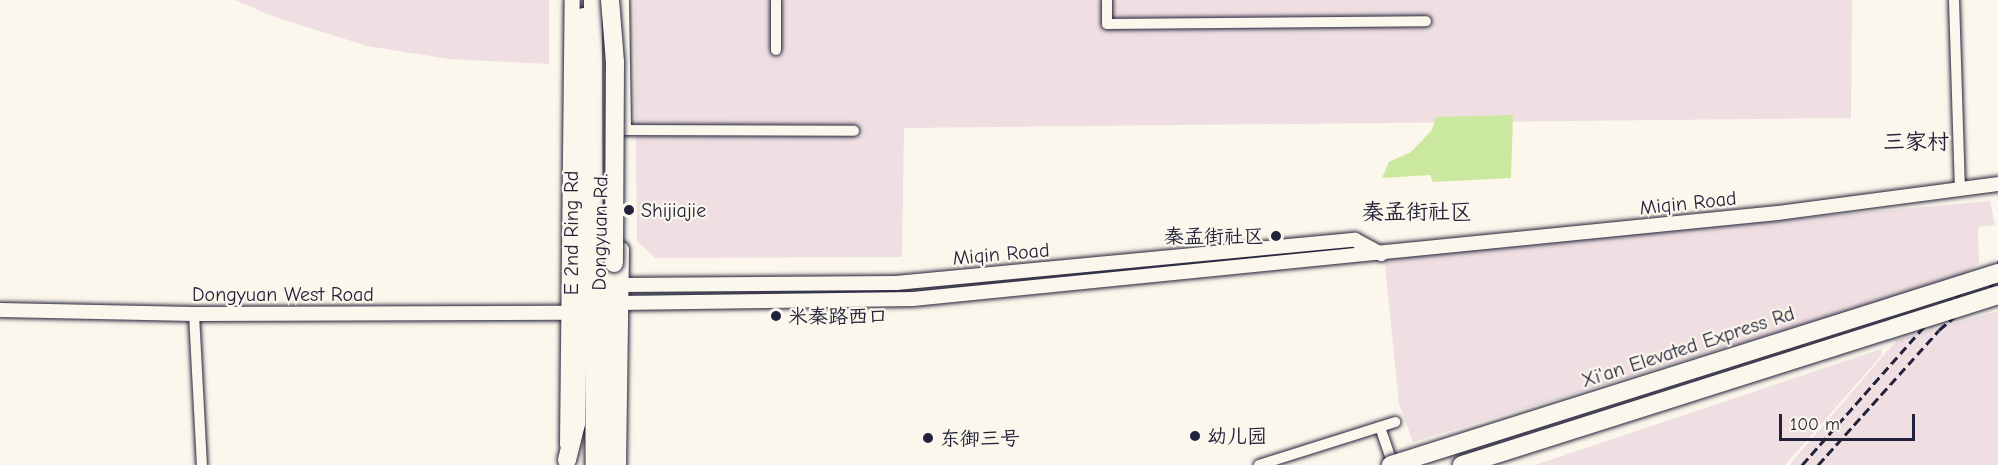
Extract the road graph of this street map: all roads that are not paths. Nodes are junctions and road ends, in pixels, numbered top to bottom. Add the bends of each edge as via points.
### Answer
1 (572, 0) edge
2 (586, 0) edge
3 (593, 0) edge
4 (608, 0) edge
5 (621, 0) edge
6 (776, 0) edge
7 (1107, 0) edge
8 (1953, 0) edge
9 (1426, 21) dead end
10 (776, 50) dead end
11 (623, 130) junction
12 (854, 131) dead end
13 (1998, 184) edge
14 (1960, 190) junction
15 (1284, 247) junction
16 (1381, 254) junction
17 (1285, 263) junction
18 (1998, 273) edge
19 (620, 285) junction
20 (1998, 295) edge
21 (620, 303) junction
22 (0, 310) edge
23 (566, 313) junction
24 (194, 314) junction
25 (1395, 425) dead end
26 (1381, 430) junction
27 (618, 446) junction
28 (567, 463) edge
29 (202, 465) edge
30 (595, 465) edge
31 (608, 465) edge
32 (618, 465) edge
33 (1259, 465) edge
34 (1283, 465) edge
35 (1392, 465) edge
36 (1462, 465) edge

1 - 23 main road, Dongyuan Rd.
2 - 28 highway via 580,39 576,423
3 - 30 highway, E 2nd Ring Rd
4 - 27 highway, bridge via 615,62 614,420
4 - 31 highway, E 2nd Ring Rd
5 - 11 main road, Dongyuan Rd.
6 - 10 street
7 - 9 street via 1107,24
8 - 14 street
11 - 12 street
11 - 19 main road, Dongyuan Rd.
13 - 14 street, Miqin Road
14 - 16 street, Miqin Road
15 - 16 street, Miqin Road via 1355,240
15 - 17 street
15 - 19 street, Miqin Road via 896,283
16 - 17 street, Miqin Road
17 - 21 street, Miqin Road via 894,301
18 - 35 highway, Xi'an Elevated Express Rd, bridge
19 - 21 main road, Dongyuan Rd.
20 - 36 highway, bridge
21 - 27 main road, Dongyuan Rd.
22 - 24 street, Dongyuan West Road
23 - 24 street, Dongyuan West Road
23 - 28 main road, Dongyuan Rd.
24 - 29 street
25 - 26 street
26 - 33 street
26 - 34 street
26 - 35 street
27 - 32 main road, Dongyuan Rd.

